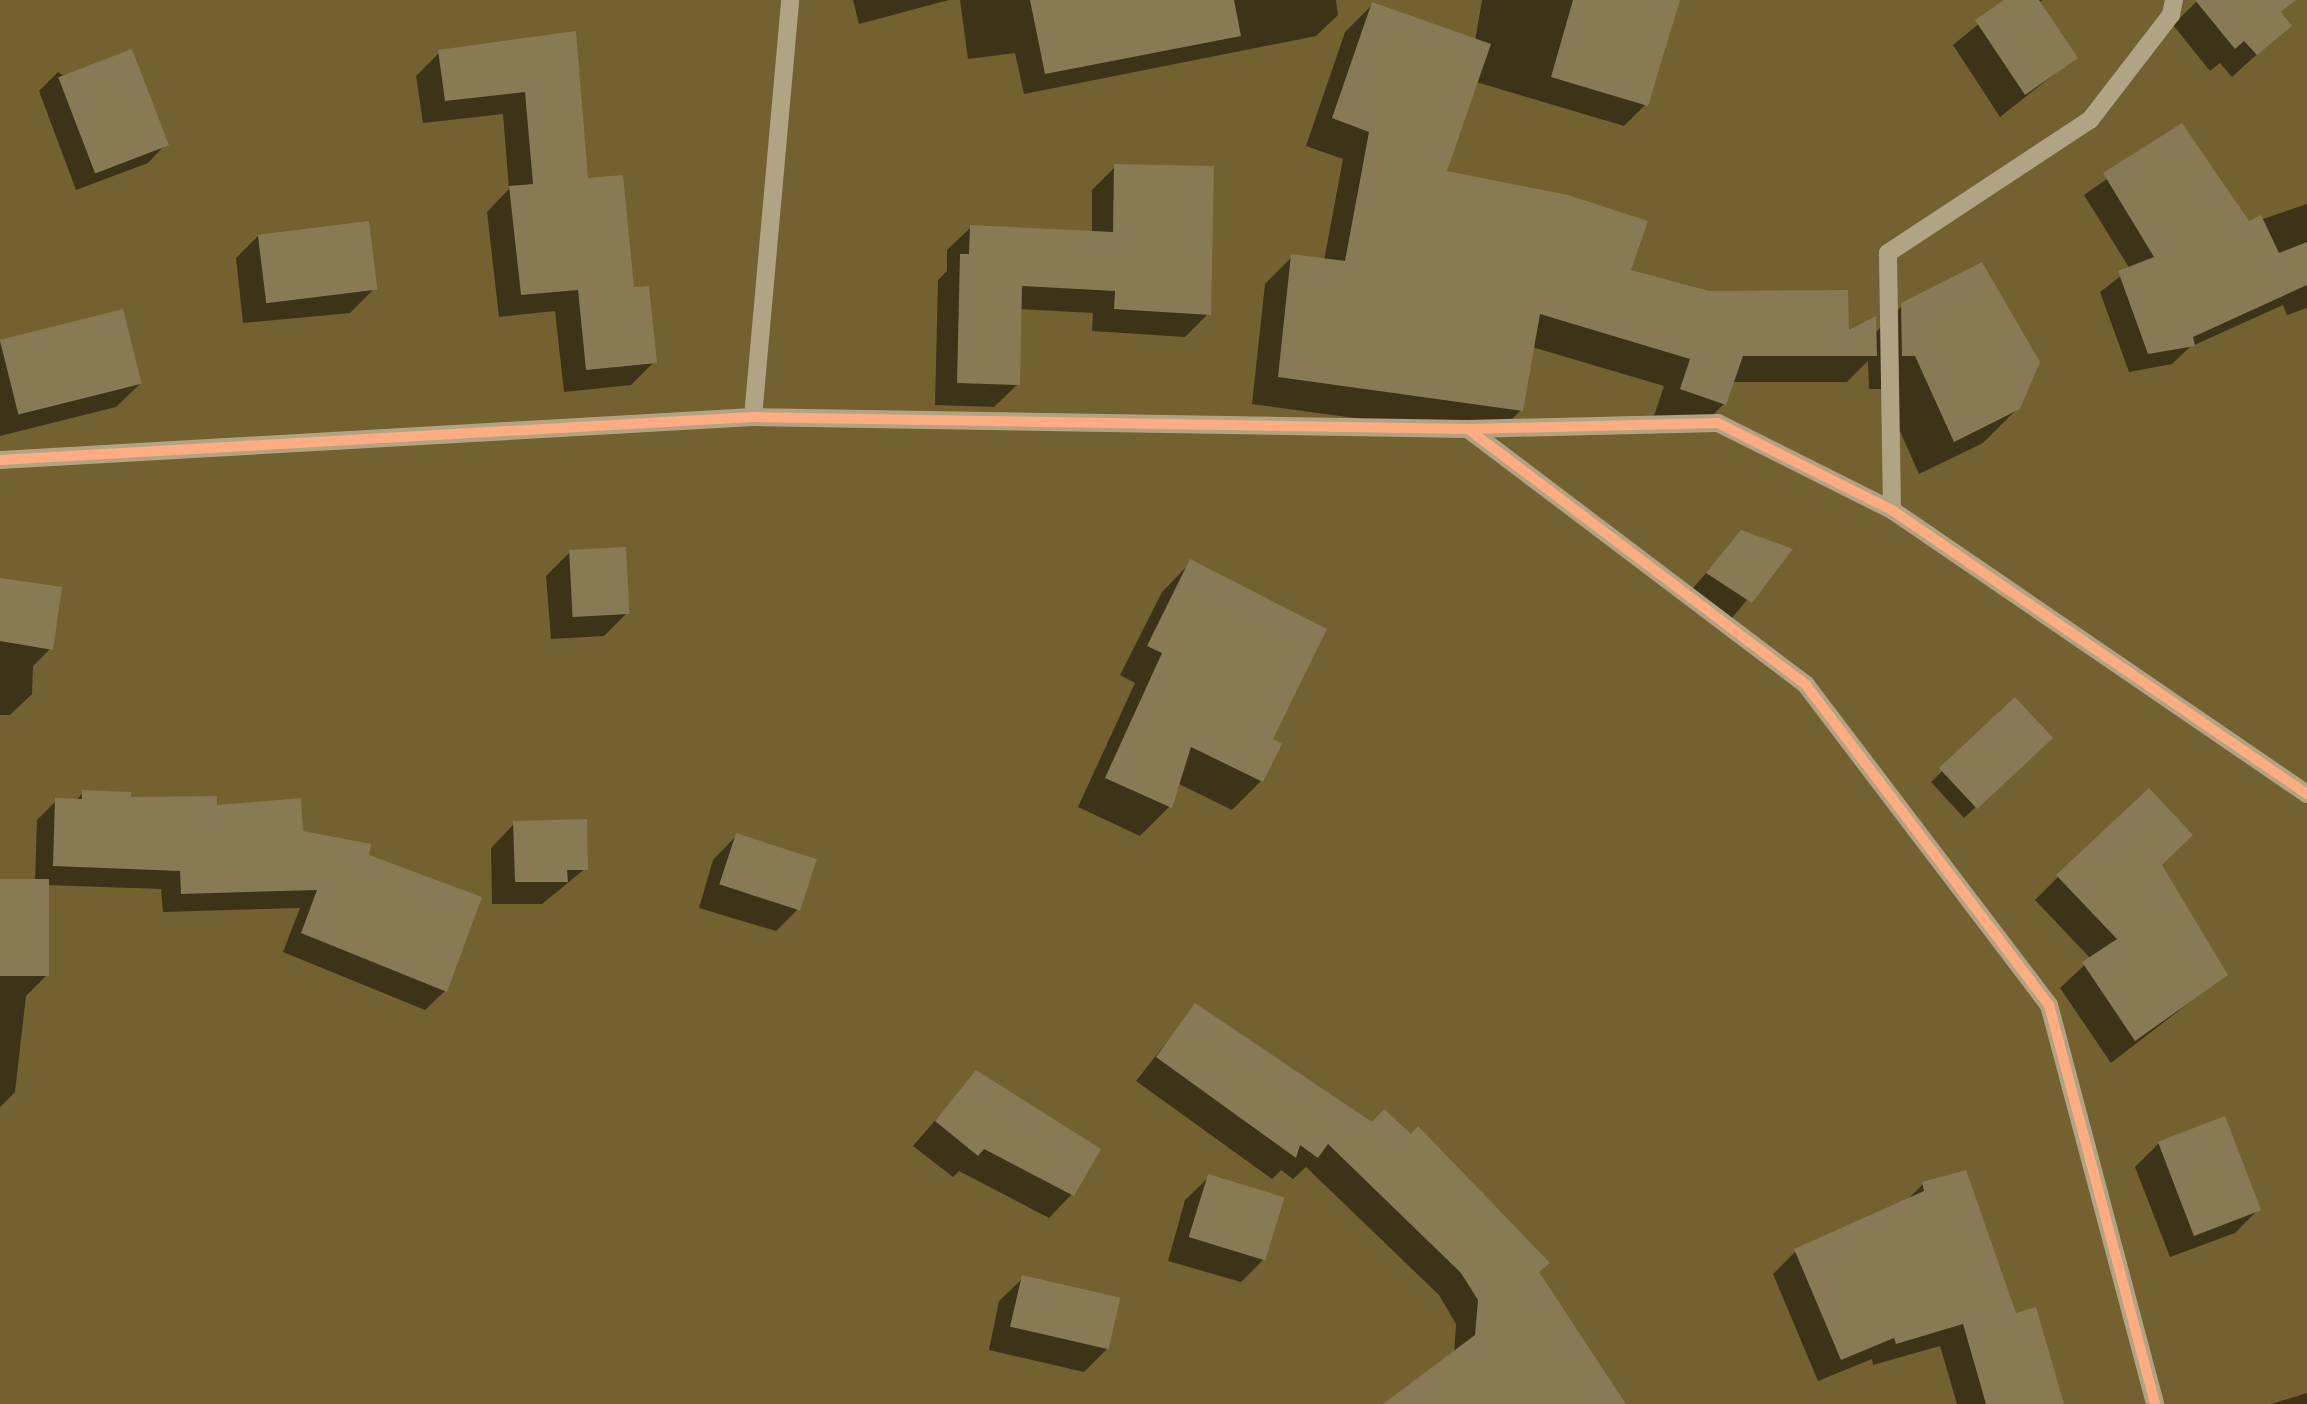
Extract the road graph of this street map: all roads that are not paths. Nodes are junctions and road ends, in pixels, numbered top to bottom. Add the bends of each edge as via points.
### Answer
1 (790, 0) edge
2 (2174, 0) edge
3 (753, 417) junction
4 (1468, 429) junction
5 (0, 460) edge
6 (1892, 510) junction
7 (2307, 794) edge
8 (2155, 1404) edge

1 - 3 street
2 - 6 street via 2171,15 2090,120 1888,254
3 - 4 street
3 - 5 street
4 - 6 street via 1718,423
4 - 8 street via 1806,686 2049,1004
6 - 7 street

